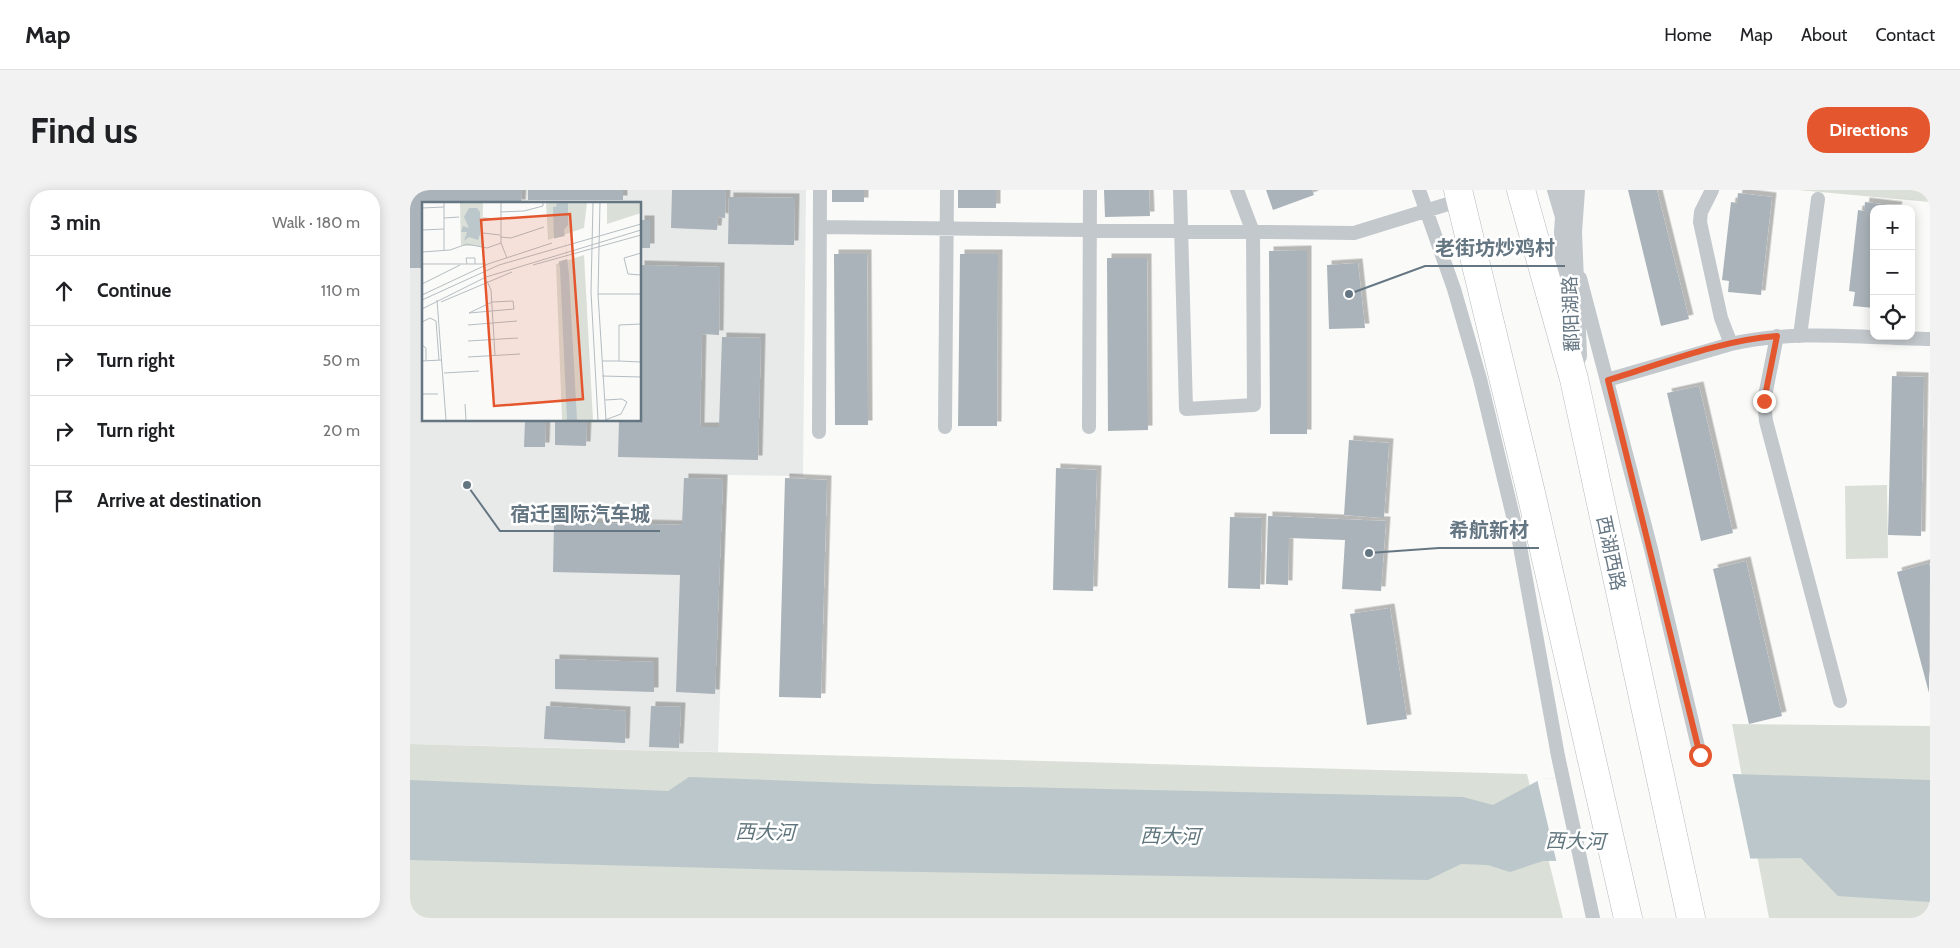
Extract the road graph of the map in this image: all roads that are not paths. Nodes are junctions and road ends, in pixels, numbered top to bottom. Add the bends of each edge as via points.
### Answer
1 (820, 190) edge
2 (947, 190) edge
3 (1090, 190) edge
4 (1180, 190) edge
5 (1236, 190) edge
6 (1419, 190) edge
7 (1521, 190) edge
8 (1554, 190) edge
9 (1570, 190) edge
10 (1712, 190) edge
11 (1459, 195) edge
12 (1818, 199) dead end
13 (1426, 211) junction
14 (820, 228) junction
15 (947, 229) junction
16 (1091, 230) junction
17 (1181, 231) junction
18 (1253, 232) junction
19 (1568, 236) junction
20 (1777, 336) junction
21 (1800, 336) junction
22 (1930, 339) edge
23 (1731, 344) junction
24 (1574, 378) junction
25 (1608, 380) junction
26 (944, 427) dead end
27 (1089, 427) dead end
28 (820, 432) dead end
29 (1840, 701) dead end
30 (1700, 755) dead end
31 (1689, 908) edge
32 (1626, 912) edge
33 (1593, 918) edge

1 - 14 lane
2 - 15 lane
3 - 16 lane
4 - 17 lane
5 - 18 lane
6 - 13 lane
7 - 24 main road, 西湖西路
8 - 19 lane
9 - 19 street, 鄱阳湖路
10 - 23 lane via 1701,212 1700,222 1721,318
11 - 13 lane
11 - 32 main road
12 - 21 lane
13 - 18 lane via 1354,233
13 - 33 lane via 1454,289 1480,379 1519,541 1558,758
14 - 15 lane
14 - 28 lane
15 - 16 lane
15 - 26 lane
16 - 17 lane
16 - 27 lane
17 - 18 lane
17 - 18 lane via 1186,409 1254,406
19 - 24 street, 鄱阳湖路
19 - 25 lane
20 - 21 lane
20 - 23 lane
20 - 29 lane via 1764,401 1766,421
21 - 22 lane
23 - 25 lane
24 - 31 main road, 西湖西路
25 - 30 lane

